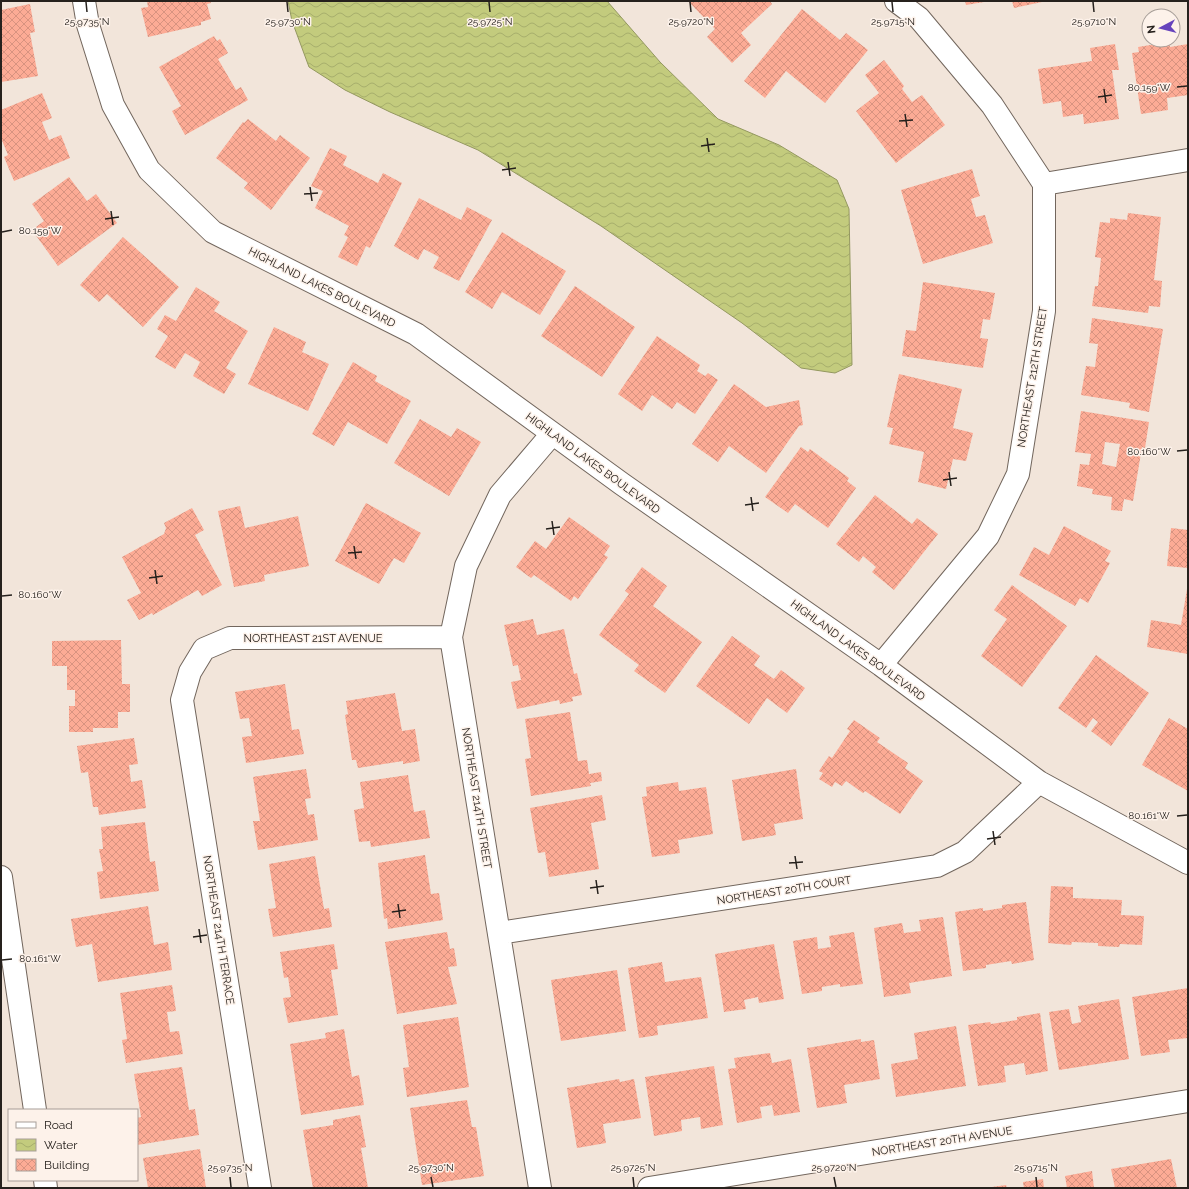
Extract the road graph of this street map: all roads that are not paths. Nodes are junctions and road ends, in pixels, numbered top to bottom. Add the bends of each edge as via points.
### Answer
1 (84, 1) edge
2 (896, 1) edge
3 (1188, 160) edge
4 (1044, 184) junction
5 (552, 434) junction
6 (451, 637) junction
7 (881, 665) junction
8 (190, 672) joint
9 (1039, 782) junction
10 (1188, 863) edge
11 (1, 877) edge
12 (499, 933) junction
13 (1188, 1101) edge
14 (35, 1109) edge
15 (260, 1188) edge
16 (540, 1188) edge
17 (649, 1188) edge

1 - 5 street, HIGHLAND LAKES BOULEVARD via 88,25 113,105 150,170 213,232 416,334
2 - 4 street via 919,18 992,105
3 - 4 street
4 - 7 street, NORTHEAST 212TH STREET via 1044,311 1018,474 988,536
5 - 6 street, NORTHEAST 214TH STREET via 500,495 466,566
5 - 7 street, HIGHLAND LAKES BOULEVARD
6 - 8 street, NORTHEAST 21ST AVENUE via 230,638 204,649
6 - 12 street, NORTHEAST 214TH STREET
7 - 9 street, HIGHLAND LAKES BOULEVARD
8 - 15 street, NORTHEAST 214TH TERRACE via 182,700
9 - 10 street, HIGHLAND LAKES BOULEVARD
9 - 12 street, NORTHEAST 20TH COURT via 965,852 937,866
11 - 14 street
12 - 16 street, NORTHEAST 214TH STREET
13 - 17 street, NORTHEAST 20TH AVENUE

